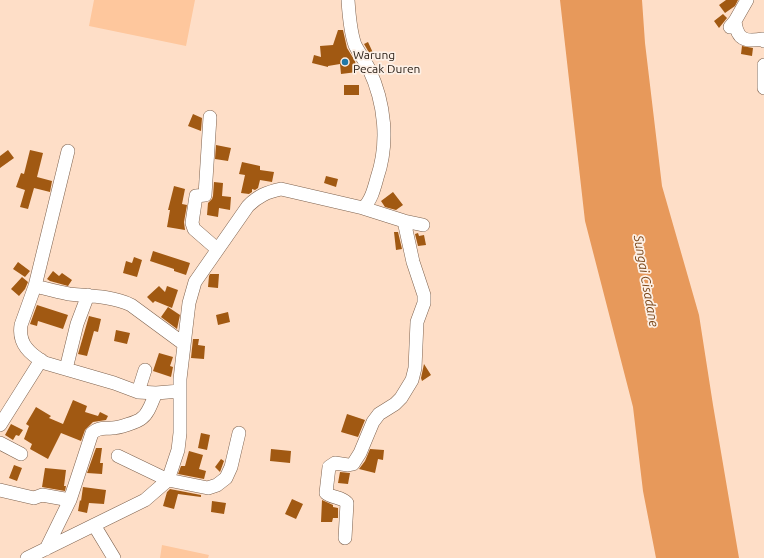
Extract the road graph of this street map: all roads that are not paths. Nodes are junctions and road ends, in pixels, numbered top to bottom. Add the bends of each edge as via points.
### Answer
1 (348, 0) edge
2 (747, 0) edge
3 (764, 39) edge
4 (764, 65) edge
5 (764, 88) edge
6 (210, 117) dead end
7 (68, 152) dead end
8 (363, 208) junction
9 (404, 221) junction
10 (423, 225) dead end
11 (217, 249) junction
12 (35, 286) junction
13 (88, 295) junction
14 (184, 344) junction
15 (40, 360) junction
16 (66, 369) junction
17 (145, 370) dead end
18 (180, 391) junction
19 (138, 392) junction
20 (156, 393) junction
21 (0, 425) edge
22 (238, 434) dead end
23 (0, 444) edge
24 (21, 454) dead end
25 (118, 456) dead end
26 (168, 480) junction
27 (0, 490) edge
28 (70, 500) junction
29 (94, 525) junction
30 (345, 538) dead end
31 (46, 549) junction
32 (27, 558) edge
33 (114, 558) edge

1 - 8 street via 356,47 369,69 381,100 385,134 381,166 368,204
2 - 3 street via 731,26 744,40
4 - 5 street
6 - 11 street via 205,195 196,196 192,223 194,229
7 - 12 street
8 - 9 street
8 - 11 street via 281,189 268,192 248,206
9 - 10 street
9 - 30 street via 413,262 424,295 424,303 416,322 415,368 412,380 401,398 379,414 373,422 353,464 335,463 329,467 326,493 347,503
11 - 14 street via 194,282
12 - 13 street
12 - 15 street via 20,332 26,349
13 - 14 street via 124,301
13 - 16 street via 77,324
14 - 18 street
15 - 16 street
15 - 21 street
16 - 19 street
17 - 19 street
18 - 20 street
18 - 26 street via 180,433 174,466
19 - 20 street
20 - 28 street via 142,418 113,428 96,429 92,433
22 - 26 street via 231,467 226,478 217,485 208,488
23 - 24 street
25 - 26 street
26 - 29 street via 146,500
27 - 28 street via 34,498 42,495
28 - 31 street
29 - 31 street
29 - 33 street
31 - 32 street

